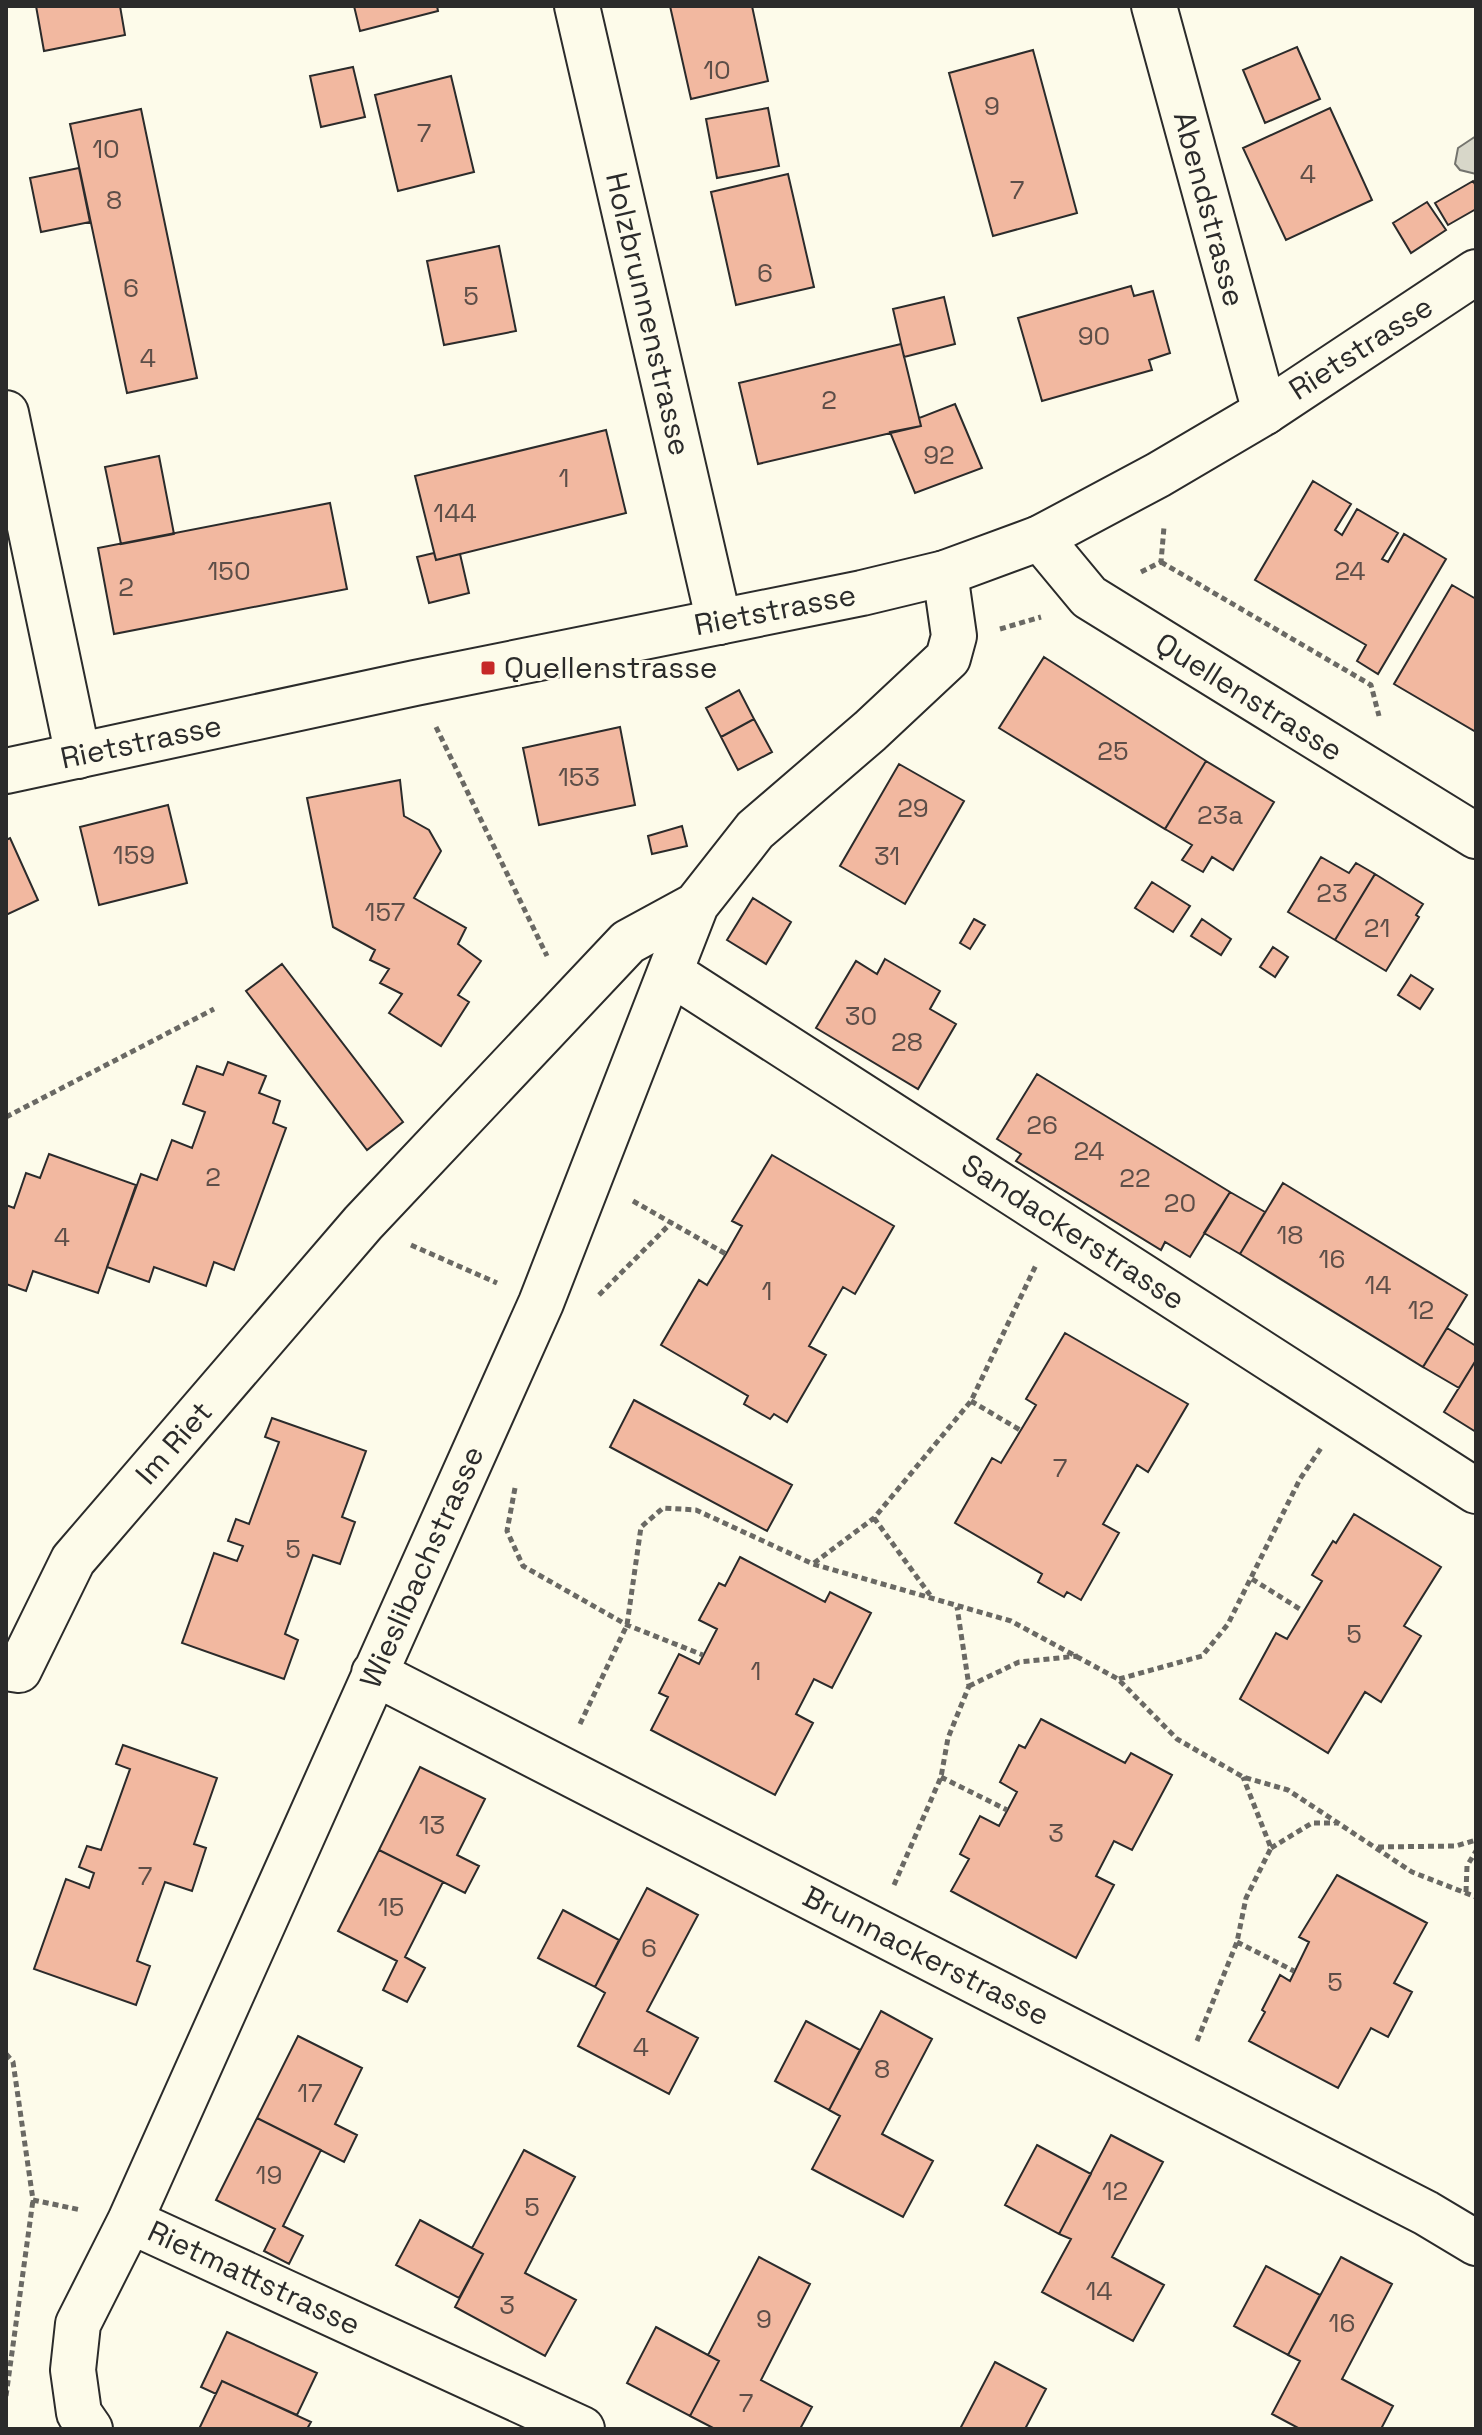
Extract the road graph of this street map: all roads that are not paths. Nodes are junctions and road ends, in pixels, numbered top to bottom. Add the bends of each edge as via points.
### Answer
1 (577, 6) edge
2 (1154, 6) edge
3 (1476, 272) edge
4 (1265, 412) junction
5 (6, 413) edge
6 (1040, 538) junction
7 (945, 573) junction
8 (719, 622) junction
9 (78, 756) junction
10 (6, 771) edge
11 (1476, 836) edge
12 (696, 905) junction
13 (671, 973) junction
14 (1476, 1491) edge
15 (6, 1668) edge
16 (374, 1673) junction
17 (130, 2221) junction
18 (1476, 2243) edge
19 (90, 2429) edge
20 (582, 2429) edge

1 - 8 street, Holzbrunnenstrasse
2 - 4 street, Abendstrasse
3 - 4 street, Rietstrasse
4 - 6 street, Rietstrasse
5 - 9 street
6 - 7 street, Rietstrasse
6 - 11 street, Quellenstrasse via 1089,597
7 - 8 street, Rietstrasse
7 - 12 street via 954,636 948,658 755,830
8 - 9 street, Rietstrasse
9 - 10 street, Rietstrasse
12 - 13 street, Wieslibachstrasse
12 - 15 street, Im Riet via 628,942 363,1223 73,1560 19,1670
13 - 14 street, Sandackerstrasse
13 - 16 street, Wieslibachstrasse via 541,1303
16 - 17 street, Wieslibachstrasse
16 - 18 street, Brunnackerstrasse
17 - 19 street, Rietmattstrasse via 78,2324 73,2370 79,2413
17 - 20 street, Rietmattstrasse

